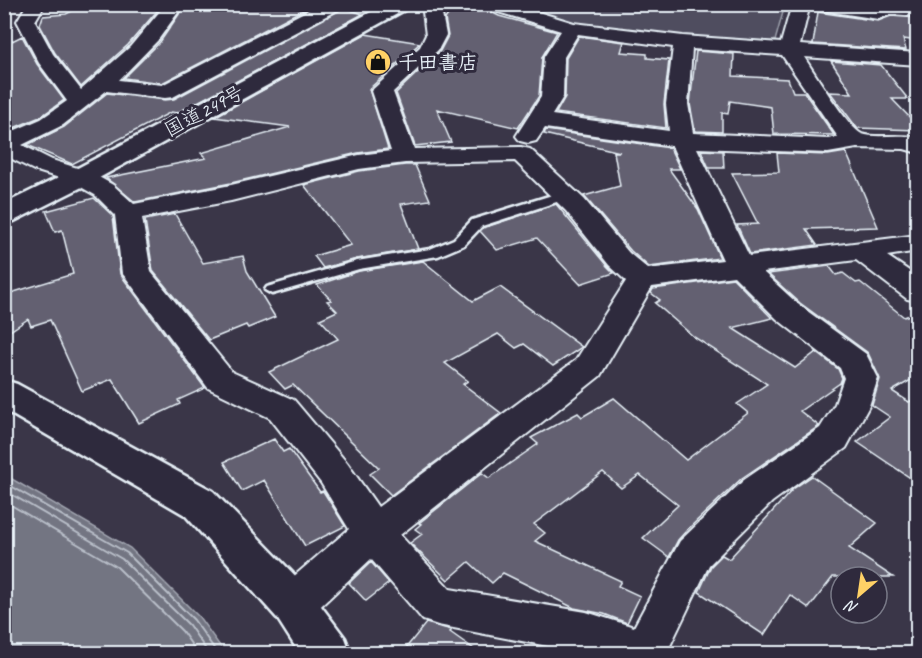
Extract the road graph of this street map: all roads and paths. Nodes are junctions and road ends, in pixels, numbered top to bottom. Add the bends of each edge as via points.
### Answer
1 (36, 4) edge
2 (175, 4) edge
3 (334, 4) edge
4 (401, 4) edge
5 (431, 4) edge
6 (491, 4) edge
7 (801, 4) edge
8 (814, 4) edge
9 (918, 10) edge
10 (572, 28) junction
11 (683, 42) junction
12 (789, 50) junction
13 (918, 59) edge
14 (100, 84) junction
15 (79, 101) junction
16 (537, 120) junction
17 (682, 140) junction
18 (857, 141) junction
19 (4, 145) edge
20 (918, 146) edge
21 (521, 154) junction
22 (405, 156) junction
23 (81, 177) junction
24 (565, 195) junction
25 (128, 213) junction
26 (4, 215) edge
27 (918, 243) edge
28 (862, 251) junction
29 (740, 266) junction
30 (642, 279) junction
31 (272, 290) dead end
32 (918, 292) edge
33 (4, 393) edge
34 (373, 533) junction
35 (293, 604) junction
36 (648, 652) edge
37 (328, 654) edge

1 - 15 street via 26,21 33,38 52,71
2 - 14 street via 161,27
3 - 14 street via 165,92
4 - 23 main road, 国道249号
5 - 22 street via 436,34 428,50 382,91
6 - 10 street
7 - 12 street
8 - 9 street via 878,14 888,8
10 - 11 street
10 - 16 street via 554,57 552,97
11 - 12 street
11 - 17 street via 677,104
12 - 13 street
12 - 18 street via 843,130
14 - 15 street
15 - 19 street via 54,121
16 - 17 street
16 - 21 street
17 - 18 street via 828,146
17 - 29 street
18 - 20 street via 907,142
19 - 23 street via 44,165
21 - 22 street
21 - 24 street
22 - 25 street via 359,162
23 - 25 street via 104,190
23 - 26 main road, 国道249号
24 - 30 street via 619,259
24 - 31 lane via 477,223 459,242 433,253 357,265
25 - 34 street via 136,273 220,380 282,409 334,472
27 - 28 street
28 - 29 street
28 - 32 street
29 - 30 street
29 - 36 street via 788,312 854,362 861,378 852,406 833,438 758,491 694,553
30 - 34 street via 588,368
33 - 35 main road via 199,503
34 - 35 street
34 - 36 street via 438,606 586,632
35 - 37 main road

